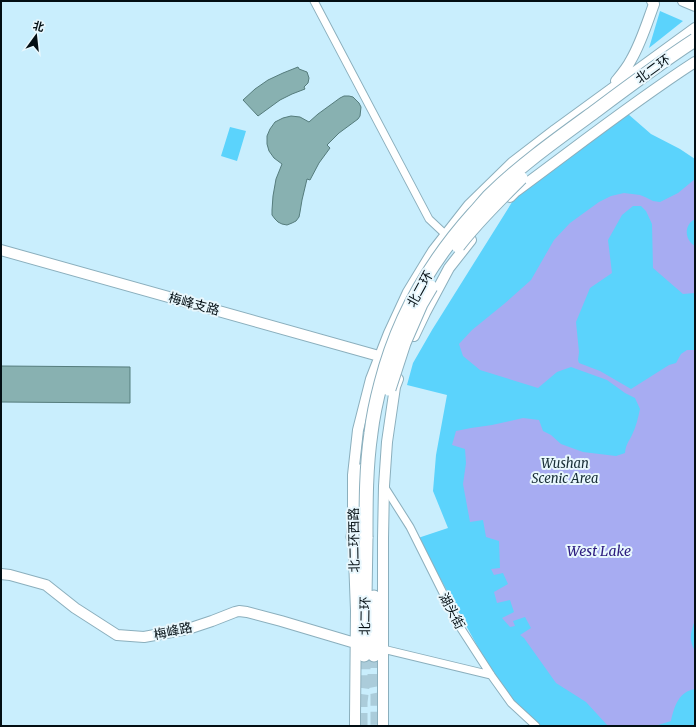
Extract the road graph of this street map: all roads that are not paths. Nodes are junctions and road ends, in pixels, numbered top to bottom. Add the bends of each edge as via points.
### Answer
1 (314, 1) edge
2 (652, 1) edge
3 (683, 1) edge
4 (695, 6) edge
5 (695, 28) edge
6 (695, 40) edge
7 (695, 50) edge
8 (695, 62) edge
9 (610, 90) junction
10 (446, 234) junction
11 (3, 252) edge
12 (380, 356) junction
13 (403, 364) junction
14 (371, 432) junction
15 (384, 486) junction
16 (364, 537) junction
17 (1, 574) edge
18 (355, 643) junction
19 (374, 653) junction
20 (491, 675) junction
21 (355, 726) edge
22 (383, 726) edge
23 (536, 726) edge

1 - 10 street via 429,219
2 - 9 main road via 654,4 634,53
3 - 4 main road
5 - 9 main road, 北二环西路
6 - 14 highway, 北二环, bridge via 550,144 489,196 458,231 437,258 394,342 381,383
7 - 16 highway, 北二环, bridge via 524,175 465,237 444,264 421,304 390,385 379,434 376,479
8 - 13 main road via 663,82 515,192 494,213 449,268 424,313
9 - 10 main road, 北二环西路 via 512,163 469,205
10 - 12 main road, 北二环西路 via 408,292
11 - 12 main road, 梅峰支路
12 - 13 main road
12 - 16 main road, 北二环西路 via 358,430 353,475
13 - 15 main road via 395,387
14 - 16 highway, 北二环, bridge
14 - 16 highway, bridge via 360,484
15 - 19 main road via 383,538
15 - 20 street, 湖头街 via 410,527 460,627
16 - 18 main road, 北二环西路
16 - 19 highway, 北二环
17 - 18 main road, 梅峰路 via 46,585 75,608 117,635 144,637 188,629 239,611
18 - 21 main road, 北二环西路
19 - 20 street
19 - 22 main road
20 - 23 street, 湖头街 via 511,703

